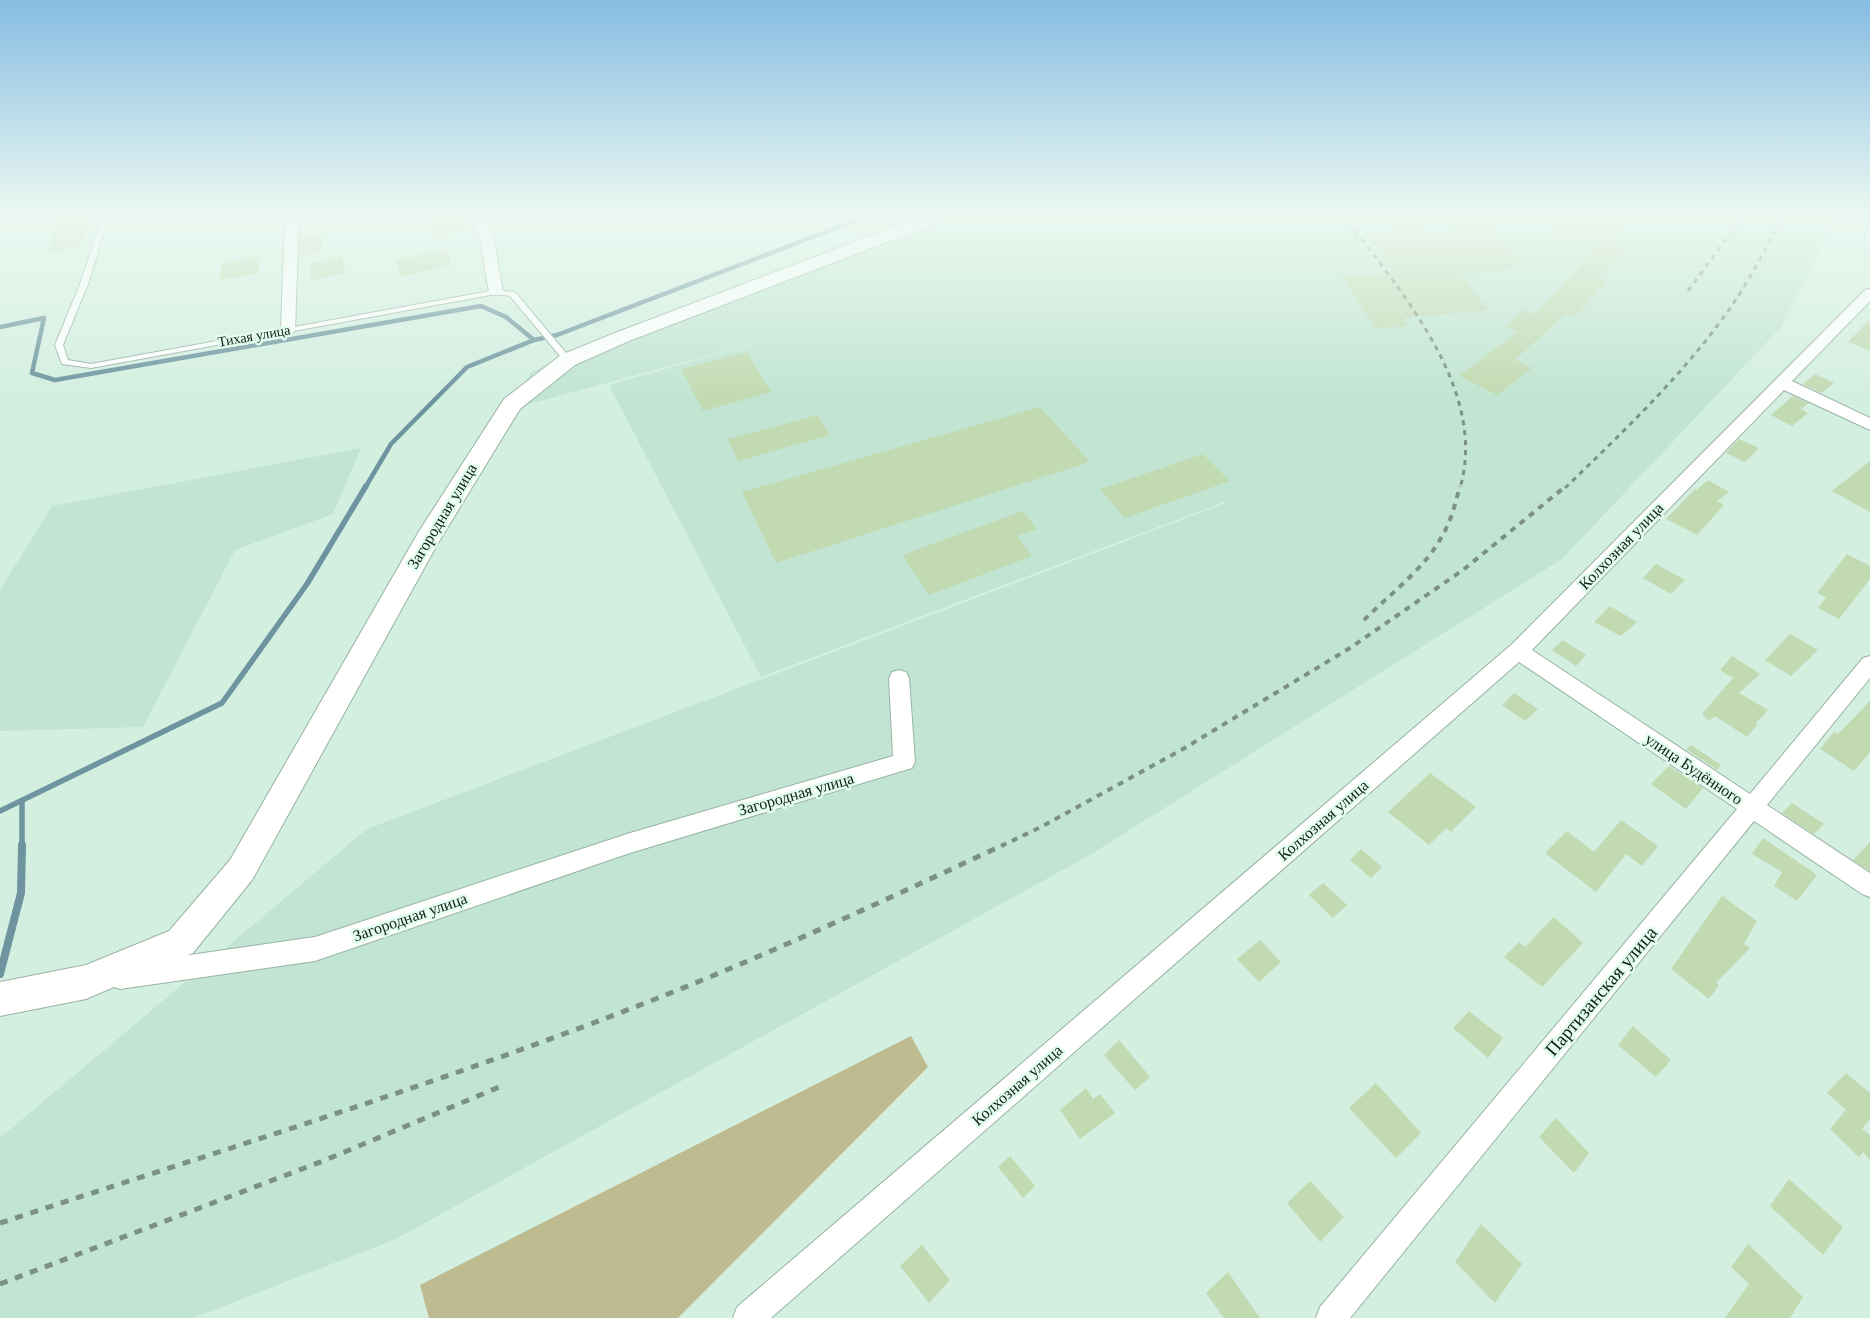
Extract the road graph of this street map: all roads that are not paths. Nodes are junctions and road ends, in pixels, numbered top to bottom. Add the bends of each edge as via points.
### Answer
1 (86, 277) edge
2 (290, 277) edge
3 (494, 277) edge
4 (780, 277) edge
5 (496, 292) junction
6 (1870, 293) edge
7 (288, 330) junction
8 (568, 360) junction
9 (1781, 382) junction
10 (1870, 425) edge
11 (1518, 651) junction
12 (1870, 664) edge
13 (899, 678) dead end
14 (1752, 809) junction
15 (1870, 886) edge
16 (86, 982) junction
17 (0, 999) edge
18 (748, 1318) edge
19 (1331, 1318) edge

1 - 7 lane, Тихая улица via 59,345 65,362 91,366
2 - 7 street
3 - 5 street
4 - 8 main road, Загородная улица
5 - 7 lane, Тихая улица
5 - 8 lane via 512,294
6 - 9 street, Колхозная улица
8 - 16 main road, Загородная улица via 512,404 427,539 241,870 181,942
9 - 10 street
9 - 11 street, Колхозная улица
11 - 14 street, улица Будённого
11 - 18 street, Колхозная улица
12 - 14 street, Партизанская улица
13 - 16 street, Загородная улица via 904,762 630,843 315,949
14 - 15 street, улица Будённого
14 - 19 street, Партизанская улица
16 - 17 main road, Загородная улица

